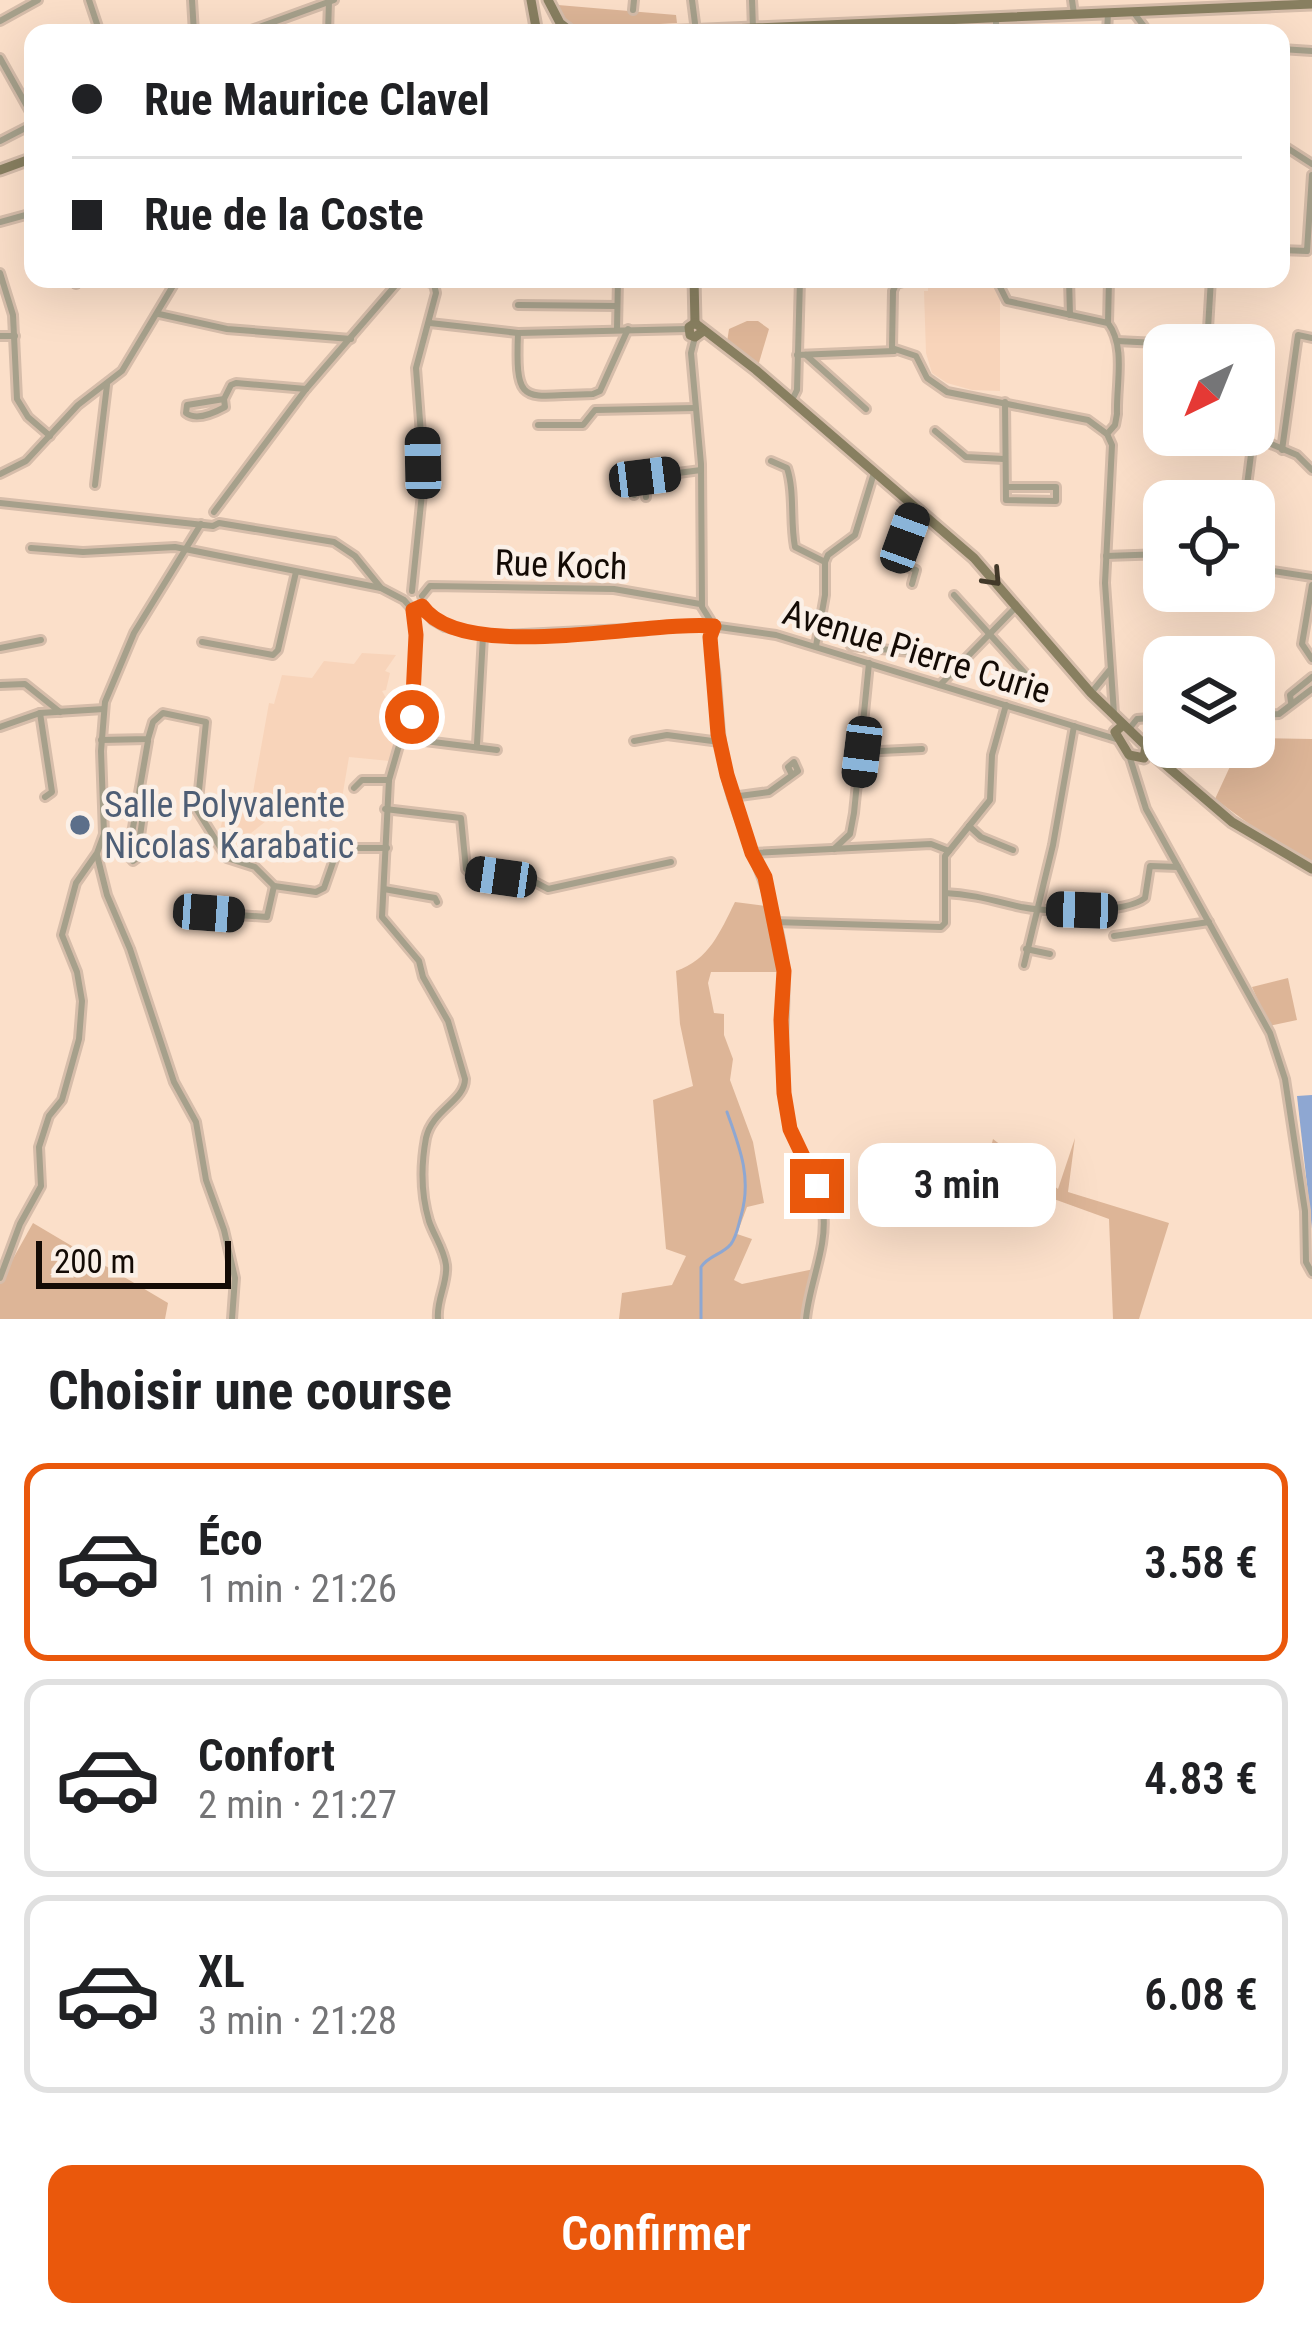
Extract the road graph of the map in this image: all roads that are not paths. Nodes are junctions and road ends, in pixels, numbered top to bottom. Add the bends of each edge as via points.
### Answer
1 (38, 0) edge
2 (331, 0) edge
3 (634, 0) edge
4 (1072, 0) edge
5 (1312, 4) edge
6 (633, 10) dead end
7 (1134, 13) junction
8 (1074, 14) junction
9 (1108, 14) junction
10 (996, 17) junction
11 (0, 21) edge
12 (267, 24) edge
13 (910, 24) edge
14 (996, 24) edge
15 (1108, 24) edge
16 (1142, 24) edge
17 (0, 58) edge
18 (24, 103) edge
19 (1312, 176) edge
20 (1290, 250) edge
21 (0, 272) edge
22 (172, 288) edge
23 (393, 288) edge
24 (435, 288) edge
25 (618, 288) edge
26 (694, 288) edge
27 (800, 288) edge
28 (894, 288) edge
29 (1000, 288) edge
30 (1069, 288) edge
31 (1108, 288) edge
32 (1211, 288) edge
33 (518, 305) dead end
34 (617, 306) junction
35 (158, 314) junction
36 (1070, 314) junction
37 (430, 322) junction
38 (1108, 323) junction
39 (1209, 324) edge
40 (617, 329) junction
41 (628, 329) junction
42 (695, 330) junction
43 (518, 332) junction
44 (0, 336) edge
45 (16, 336) junction
46 (351, 338) junction
47 (1312, 338) edge
48 (1118, 341) junction
49 (1143, 342) edge
50 (894, 351) junction
51 (802, 355) junction
52 (107, 385) junction
53 (306, 389) junction
54 (224, 399) junction
55 (790, 401) junction
56 (1005, 402) junction
57 (697, 407) junction
58 (866, 409) dead end
59 (538, 425) dead end
60 (935, 431) dead end
61 (1107, 434) junction
62 (50, 436) junction
63 (1275, 447) edge
64 (1282, 450) junction
65 (1004, 459) junction
66 (771, 461) dead end
67 (701, 470) junction
68 (1312, 470) edge
69 (874, 472) junction
70 (0, 474) edge
71 (645, 477) junction
72 (95, 485) dead end
73 (1006, 487) junction
74 (634, 496) dead end
75 (646, 497) dead end
76 (0, 503) edge
77 (916, 508) junction
78 (214, 512) junction
79 (204, 523) junction
80 (219, 523) junction
81 (31, 548) dead end
82 (187, 549) junction
83 (1143, 555) edge
84 (1106, 556) junction
85 (825, 562) junction
86 (296, 572) junction
87 (1275, 573) edge
88 (1312, 581) edge
89 (912, 584) dead end
90 (381, 588) junction
91 (412, 591) junction
92 (954, 595) dead end
93 (422, 596) junction
94 (404, 600) junction
95 (702, 604) junction
96 (1018, 604) junction
97 (422, 606) junction
98 (413, 610) junction
99 (714, 626) junction
100 (989, 633) junction
101 (483, 636) junction
102 (41, 640) dead end
103 (202, 642) dead end
104 (816, 646) junction
105 (851, 646) dead end
106 (0, 648) edge
107 (897, 652) junction
108 (930, 654) dead end
109 (1312, 659) edge
110 (869, 663) junction
111 (894, 670) junction
112 (1109, 671) junction
113 (1312, 677) edge
114 (0, 685) edge
115 (940, 685) junction
116 (1312, 689) edge
117 (1042, 692) dead end
118 (1091, 693) junction
119 (1291, 702) junction
120 (1006, 705) junction
121 (104, 709) junction
122 (60, 712) junction
123 (40, 713) junction
124 (1275, 713) edge
125 (1143, 719) edge
126 (1074, 726) junction
127 (0, 727) edge
128 (1117, 729) junction
129 (412, 732) junction
130 (101, 740) junction
131 (148, 740) junction
132 (634, 741) dead end
133 (720, 742) junction
134 (477, 744) junction
135 (922, 749) dead end
136 (497, 750) dead end
137 (862, 752) junction
138 (1140, 756) junction
139 (790, 773) dead end
140 (389, 781) junction
141 (354, 788) dead end
142 (45, 797) dead end
143 (732, 797) junction
144 (140, 800) junction
145 (385, 809) junction
146 (969, 826) junction
147 (847, 838) junction
148 (387, 848) junction
149 (834, 849) junction
150 (850, 849) junction
151 (1013, 850) dead end
152 (949, 851) junction
153 (97, 853) junction
154 (752, 853) junction
155 (671, 862) dead end
156 (1178, 867) junction
157 (1312, 868) edge
158 (274, 886) junction
159 (384, 889) junction
160 (945, 893) junction
161 (437, 902) dead end
162 (1035, 908) junction
163 (209, 913) dead end
164 (774, 922) junction
165 (1210, 922) junction
166 (1114, 936) dead end
167 (1026, 950) junction
168 (1050, 954) dead end
169 (1024, 964) dead end
170 (1312, 1273) edge
171 (0, 1278) edge
172 (232, 1319) edge
173 (438, 1319) edge
174 (806, 1319) edge

1 - 11 street
2 - 12 street
3 - 6 street
4 - 8 street
5 - 7 main road
7 - 9 main road
7 - 16 street
8 - 9 main road
8 - 10 main road
9 - 15 street
10 - 13 main road
10 - 14 street
17 - 18 street
19 - 20 street via 1307,251
21 - 45 street
22 - 35 street
23 - 46 street
24 - 37 street
25 - 34 street
26 - 42 main road
27 - 51 street
28 - 50 street
29 - 36 street via 1007,301
30 - 36 street
31 - 38 street
32 - 39 street
33 - 34 street
34 - 40 street
35 - 46 street via 227,329
35 - 52 street
36 - 38 street
37 - 43 street
37 - 91 street via 416,368 424,474
38 - 48 street
40 - 41 street
40 - 43 street
41 - 42 street
41 - 43 street via 593,394 530,394 519,386
42 - 55 main road
42 - 57 street
44 - 45 street
45 - 62 street via 17,399
46 - 53 street
47 - 64 street via 1298,335
48 - 49 street
48 - 61 street via 1117,414
50 - 51 street
50 - 56 street via 916,356 940,389
51 - 55 street
51 - 58 street
52 - 62 street
52 - 72 street
53 - 54 street via 236,383
53 - 78 street
54 - 54 street via 193,401 186,413 218,411
55 - 69 main road
56 - 61 street via 1070,414
56 - 65 street
57 - 59 street via 595,410 583,425
57 - 67 street
60 - 65 street via 966,457
61 - 84 street via 1113,456
62 - 70 street
63 - 64 street
64 - 68 street
65 - 73 street
66 - 85 street via 790,475 795,547
67 - 71 street
67 - 95 street
69 - 77 main road
69 - 85 street via 855,535
71 - 74 street via 632,479
71 - 75 street
73 - 73 street via 1006,500 1056,501 1056,487
76 - 79 street
77 - 89 street via 896,563 916,570
77 -> 96 main road
78 - 79 street
78 - 80 street
79 - 80 street
79 - 82 street
80 - 90 street via 334,542
81 - 82 street
82 - 86 street
82 - 121 street via 134,634
83 - 84 street
84 - 112 street
85 - 104 street
86 - 90 street
86 - 103 street via 273,655
87 - 88 street
88 - 109 street via 1302,644
90 - 94 street
91 - 93 street
91 - 94 street
92 - 100 street
93 - 95 street, Rue Koch via 430,586 614,589
93 - 97 street
94 - 98 street
95 - 99 street
96 - 100 street
96 - 118 main road
97 - 98 street
97 - 101 street via 445,627
98 - 129 street
99 - 101 street, Avenue Pierre Curie
99 - 104 street, Avenue Pierre Curie
99 - 133 street
100 - 115 street
100 - 117 street
101 - 134 street
102 - 106 street
104 - 110 street, Avenue Pierre Curie
105 - 107 street
107 - 108 street
107 - 111 street
110 - 111 street, Avenue Pierre Curie
110 - 137 street
111 - 115 street, Avenue Pierre Curie
112 - 118 street
112 - 128 street
113 - 119 street
114 - 122 street via 25,684
115 - 120 street, Avenue Pierre Curie
116 - 119 street
118 - 128 main road
119 - 124 street
120 - 126 street, Avenue Pierre Curie
120 - 146 street via 990,800
121 - 122 street
121 - 130 street
122 - 123 street
123 - 127 street
123 - 142 street via 52,792
125 - 128 street
126 - 128 street, Avenue Pierre Curie
126 - 162 street
128 - 138 main road
128 - 138 main road
129 - 134 street via 425,741
129 - 140 street via 394,755
130 - 131 street
130 - 153 street via 104,834
131 - 144 street
131 - 158 street via 163,713 206,722 197,810 227,858 255,867
132 - 133 street via 667,734
133 - 143 street
134 - 136 street
135 - 137 street
137 - 147 street
138 - 156 street via 1139,789
138 - 157 main road via 1162,764 1250,835
139 - 143 street via 769,792
140 - 141 street via 362,780
140 - 145 street
143 - 154 street
144 - 144 street via 124,850 133,861 146,852
145 - 148 street
145 - 155 street via 461,818 466,869 548,889
146 - 151 street
146 - 152 street
147 - 149 street
147 - 150 street
148 - 158 street via 338,848 316,892
148 - 159 street
149 - 150 street
149 - 154 street
150 - 152 street via 931,844
152 - 160 street
153 - 171 street via 76,883 62,935 82,1001 79,1039 39,1147 41,1186
153 - 172 street via 174,1082 196,1122 235,1278
154 - 164 street
156 - 162 street via 1150,866 1140,904
156 - 165 street
158 - 163 street via 267,917
159 - 161 street
159 - 173 street via 385,924 419,961 465,1079 430,1122 422,1165 427,1214 446,1258
160 - 162 street
160 - 164 street via 941,927
162 - 167 street
164 - 174 street via 784,971 790,1129 824,1214
165 - 166 street
165 - 170 street via 1270,1033 1285,1079
167 - 168 street
167 - 169 street

